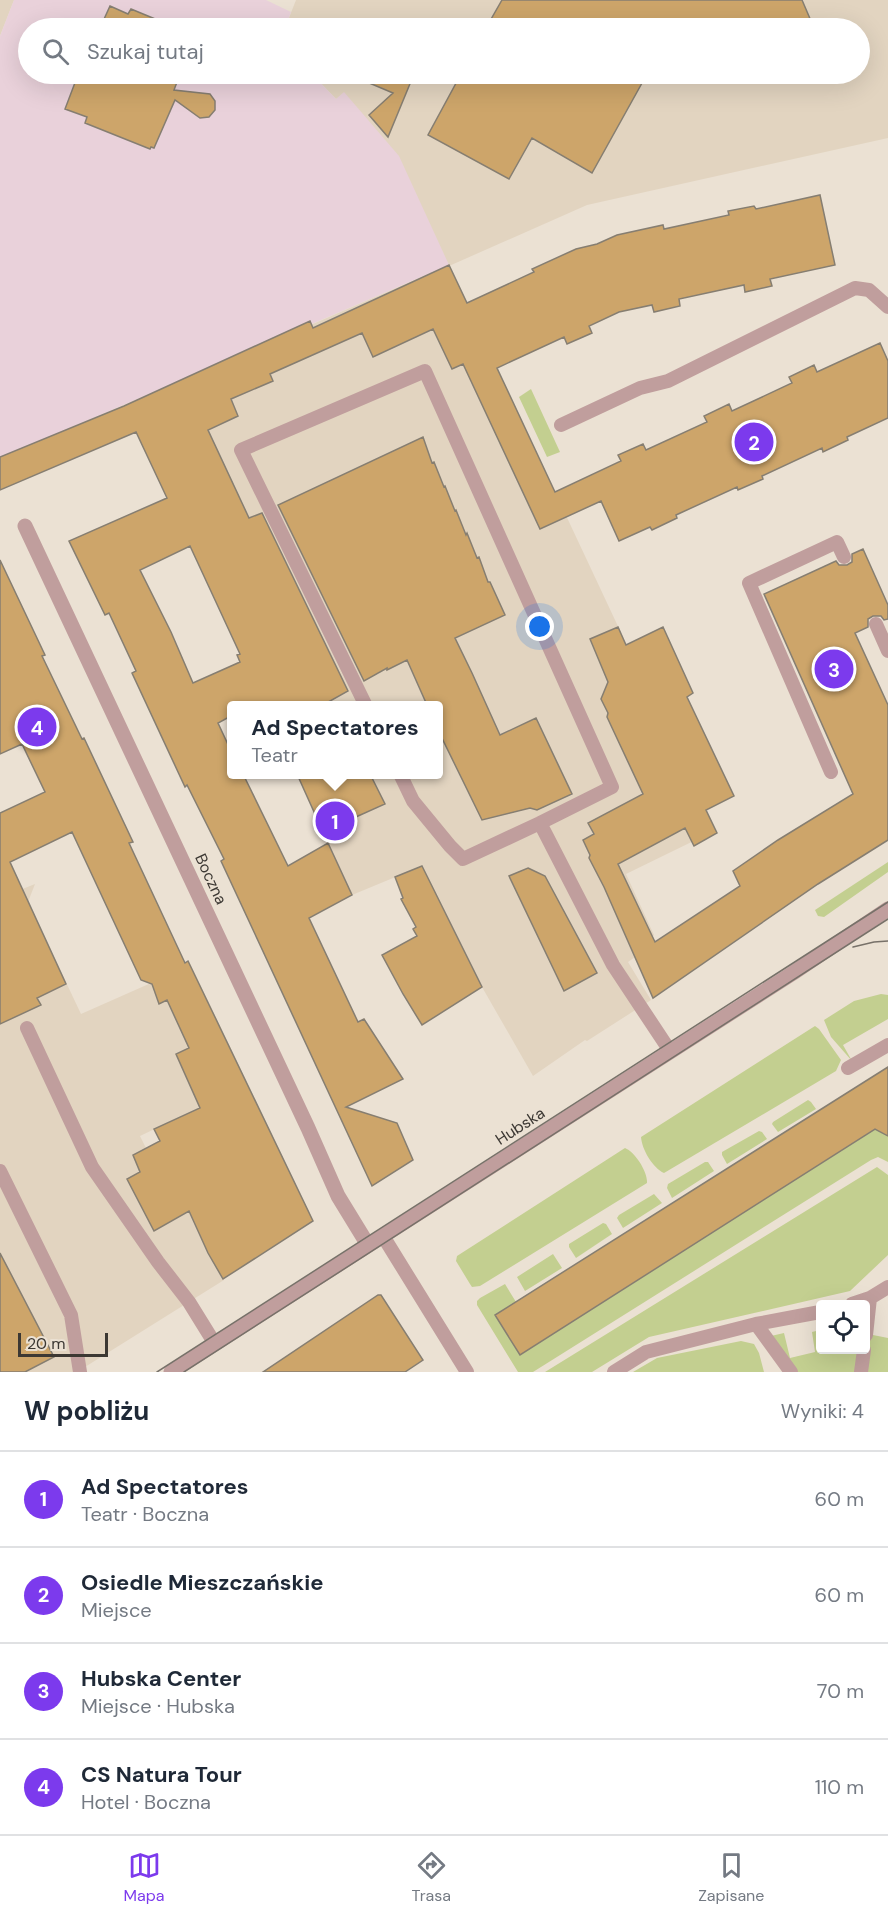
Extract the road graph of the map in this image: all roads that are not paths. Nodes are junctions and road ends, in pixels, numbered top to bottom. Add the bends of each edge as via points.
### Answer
1 (888, 307) edge
2 (561, 425) dead end
3 (25, 526) dead end
4 (844, 557) dead end
5 (876, 624) dead end
6 (888, 651) edge
7 (364, 701) edge
8 (831, 772) dead end
9 (402, 779) edge
10 (540, 823) junction
11 (888, 909) edge
12 (27, 1028) dead end
13 (888, 1045) edge
14 (670, 1051) junction
15 (848, 1068) dead end
16 (0, 1171) edge
17 (383, 1236) junction
18 (368, 1245) junction
19 (888, 1287) edge
20 (870, 1298) joint
21 (865, 1300) edge
22 (816, 1313) edge
23 (756, 1324) junction
24 (215, 1344) junction
25 (863, 1354) edge
26 (80, 1372) edge
27 (171, 1372) edge
28 (467, 1372) edge
29 (614, 1372) edge
30 (791, 1372) edge
31 (861, 1372) edge

1 - 2 lane via 869,290 855,288 668,381 640,388
3 - 18 street, Boczna via 334,1188
4 - 8 lane via 837,542 749,583
5 - 6 lane
7 - 10 lane via 241,450 425,371 612,787
9 - 10 lane via 413,801 464,859
10 - 14 lane via 613,965
11 - 14 street, Hubska
12 - 24 lane via 92,1167
13 - 15 lane
14 - 17 street, Hubska
16 - 26 lane via 71,1315
17 - 18 street, Hubska
17 - 28 lane
18 - 24 street, Hubska
19 - 20 lane
20 - 21 lane
22 - 23 lane
23 - 29 lane via 646,1352
23 - 30 lane
24 - 27 street, Hubska
25 - 31 lane

